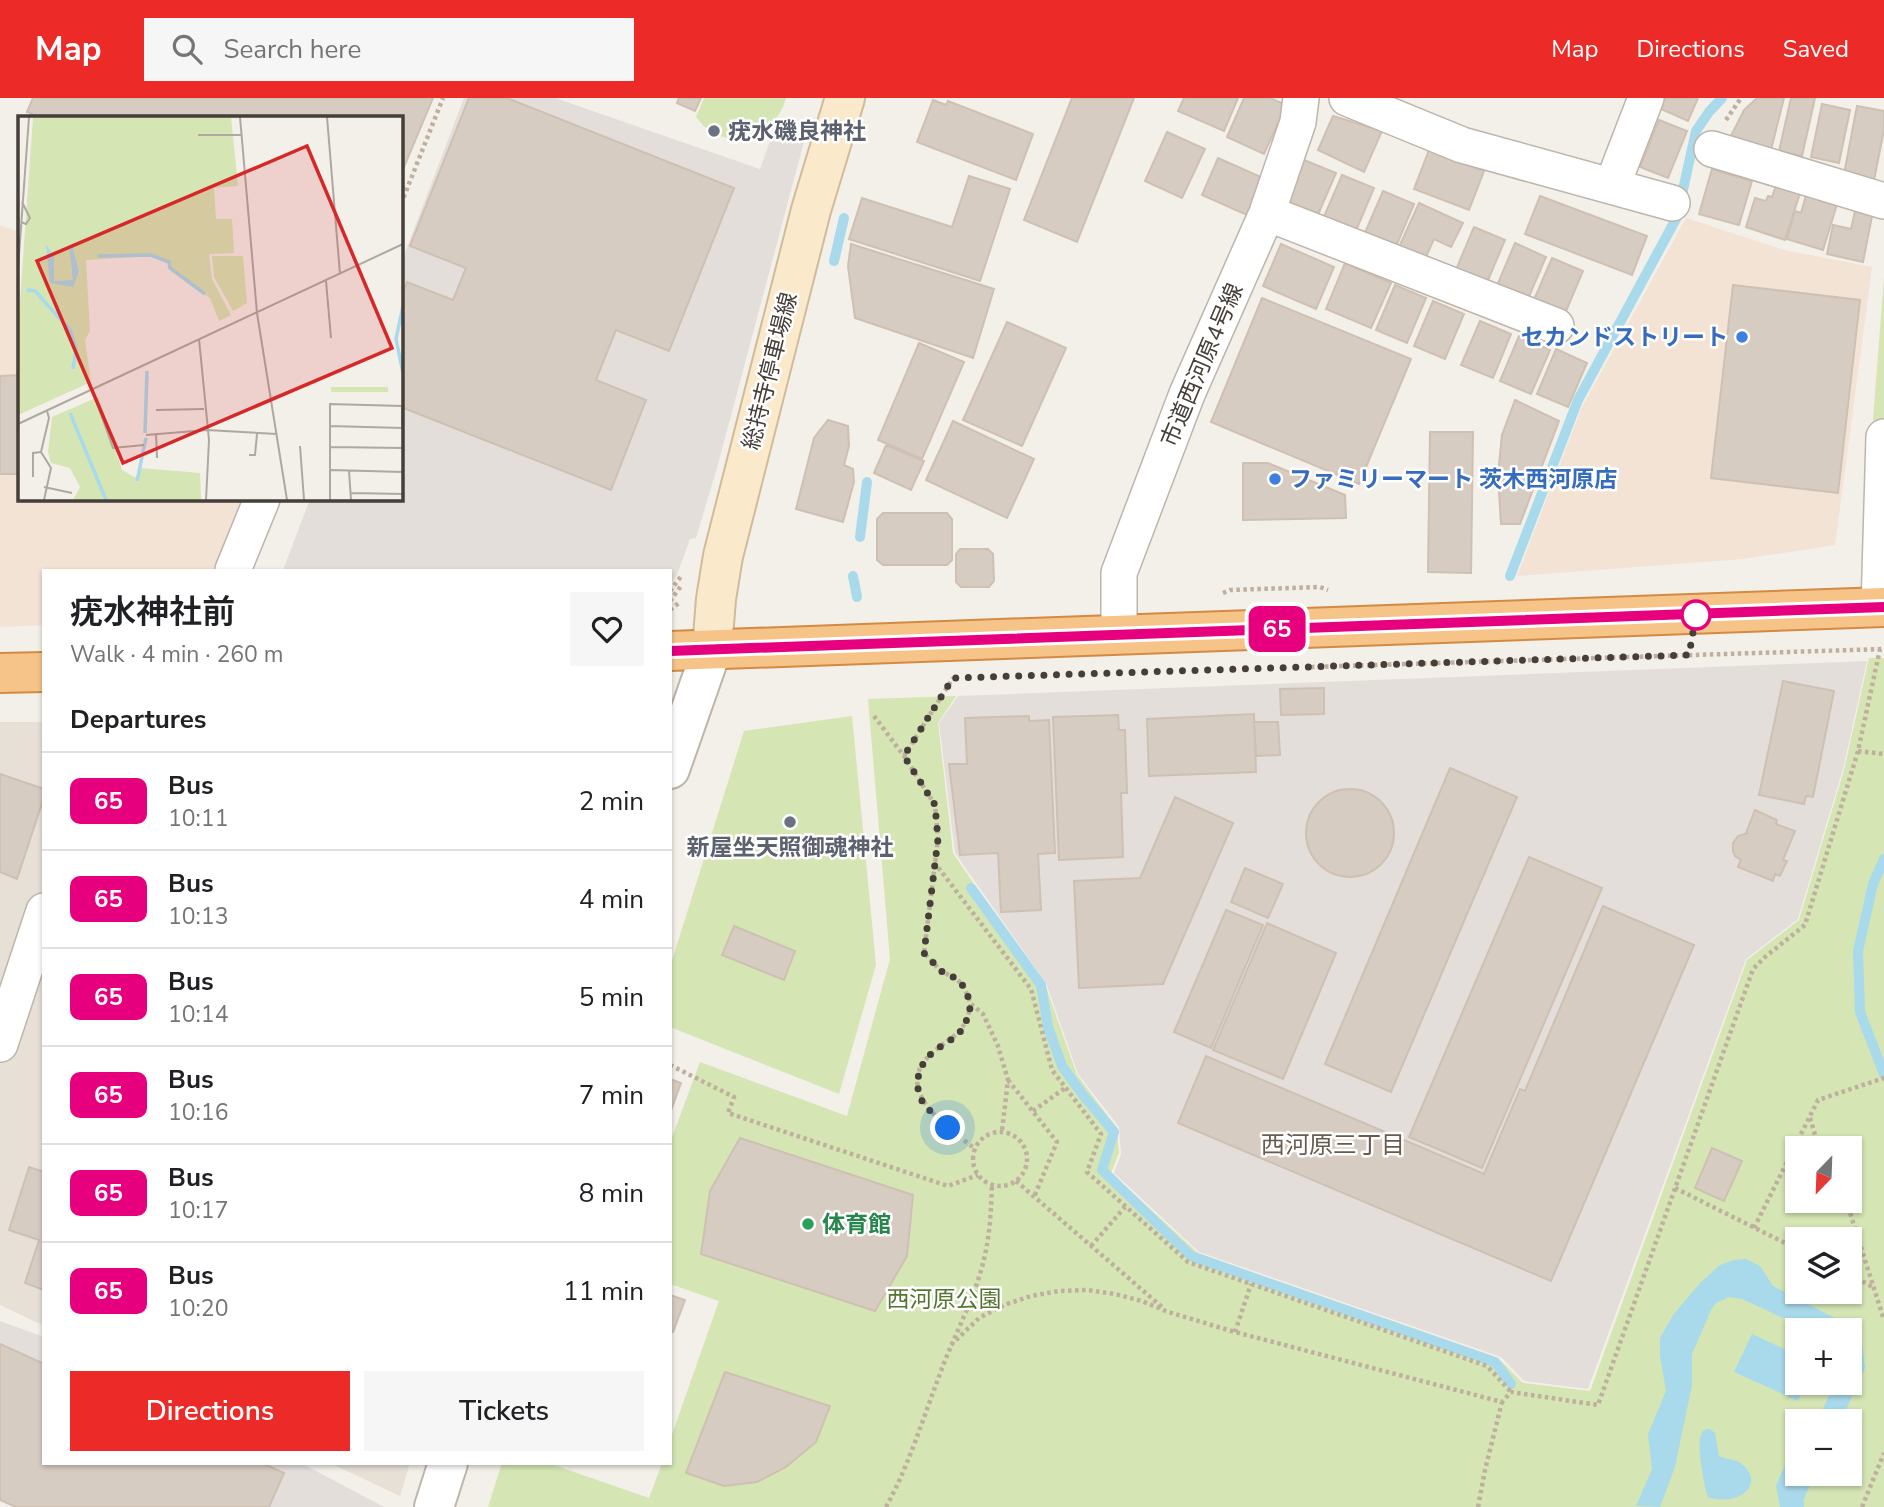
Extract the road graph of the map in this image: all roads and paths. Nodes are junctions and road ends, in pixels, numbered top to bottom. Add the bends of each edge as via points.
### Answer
1 (443, 98) edge
2 (845, 98) edge
3 (1301, 98) edge
4 (1347, 98) edge
5 (1646, 98) edge
6 (1712, 149) dead end
7 (1612, 186) junction
8 (402, 201) edge
9 (1884, 201) edge
10 (1672, 203) dead end
11 (1267, 213) junction
12 (1556, 326) dead end
13 (1884, 437) edge
14 (262, 500) edge
15 (233, 569) edge
16 (681, 577) dead end
17 (672, 588) edge
18 (681, 601) dead end
19 (672, 608) edge
20 (1882, 608) edge
21 (1119, 635) junction
22 (712, 649) junction
23 (1882, 649) edge
24 (672, 651) edge
25 (1299, 667) dead end
26 (1884, 667) edge
27 (1876, 668) junction
28 (42, 672) edge
29 (0, 673) edge
30 (940, 678) dead end
31 (874, 716) dead end
32 (1858, 751) junction
33 (1884, 754) edge
34 (904, 756) junction
35 (672, 763) edge
36 (934, 862) junction
37 (42, 917) edge
38 (971, 1004) junction
39 (0, 1044) edge
40 (672, 1066) edge
41 (1884, 1078) edge
42 (1008, 1080) junction
43 (1065, 1088) junction
44 (1033, 1111) junction
45 (1810, 1117) junction
46 (1002, 1131) junction
47 (1816, 1136) edge
48 (975, 1149) junction
49 (978, 1175) junction
50 (1016, 1181) junction
51 (992, 1185) junction
52 (1675, 1188) junction
53 (1034, 1197) junction
54 (1126, 1207) junction
55 (1850, 1213) edge
56 (1754, 1228) junction
57 (1785, 1244) edge
58 (1091, 1246) junction
59 (1862, 1281) edge
60 (1251, 1284) junction
61 (1873, 1287) junction
62 (1168, 1312) junction
63 (1884, 1320) edge
64 (1234, 1332) junction
65 (950, 1345) junction
66 (1511, 1392) junction
67 (1502, 1402) junction
68 (1884, 1454) edge
69 (447, 1465) edge
70 (434, 1507) edge
71 (886, 1507) edge
72 (1478, 1507) edge
73 (1862, 1507) edge

1 - 8 path
2 - 22 main road, 総持寺停車場線 via 811,210 723,556
3 - 11 street, 市道西河原4号線 via 1298,122
4 - 7 street via 1462,145
5 - 7 street
6 - 9 street
7 - 10 street
11 - 12 street
11 - 21 street, 市道西河原4号線 via 1187,394 1119,573
13 - 20 street
14 - 15 street
16 - 17 path
18 - 19 path
20 - 21 highway
21 - 22 highway
22 - 24 highway
22 - 35 street
23 - 25 path
23 - 27 path
26 - 27 path
27 - 32 path
28 - 29 highway
30 - 34 path via 953,678
31 - 34 path
32 - 33 path
32 - 52 path via 1805,925 1753,969
34 - 36 path via 935,805 938,839
36 - 38 path via 924,953 941,971 957,979
36 - 43 path via 1031,989 1052,1069
37 - 39 street
38 - 42 path via 984,1014
38 - 48 path via 964,1027 925,1062 918,1092 948,1128
40 - 49 path via 734,1097 729,1113 948,1186
41 - 45 path via 1818,1100
42 - 44 path
42 - 46 path
43 - 44 path
43 - 54 path via 1101,1134 1087,1172
44 - 53 path via 1058,1142
45 - 47 path
45 - 56 path
46 - 48 path via 985,1136
46 - 50 path via 1025,1147 1027,1166
48 - 49 path
49 - 51 path
50 - 51 path
50 - 53 path
51 - 65 path via 984,1262
52 - 56 path
52 - 66 path via 1598,1405
53 - 58 path
54 - 58 path
54 - 60 path via 1188,1262
55 - 61 path
56 - 57 path
58 - 62 path
59 - 61 path
60 - 64 path
60 - 66 path via 1487,1366
61 - 63 path
62 - 64 path
62 - 65 path via 1115,1294 1059,1291 1004,1305 979,1318
64 - 67 path
65 - 71 path
66 - 67 path
67 - 72 path
68 - 73 path
69 - 70 street

